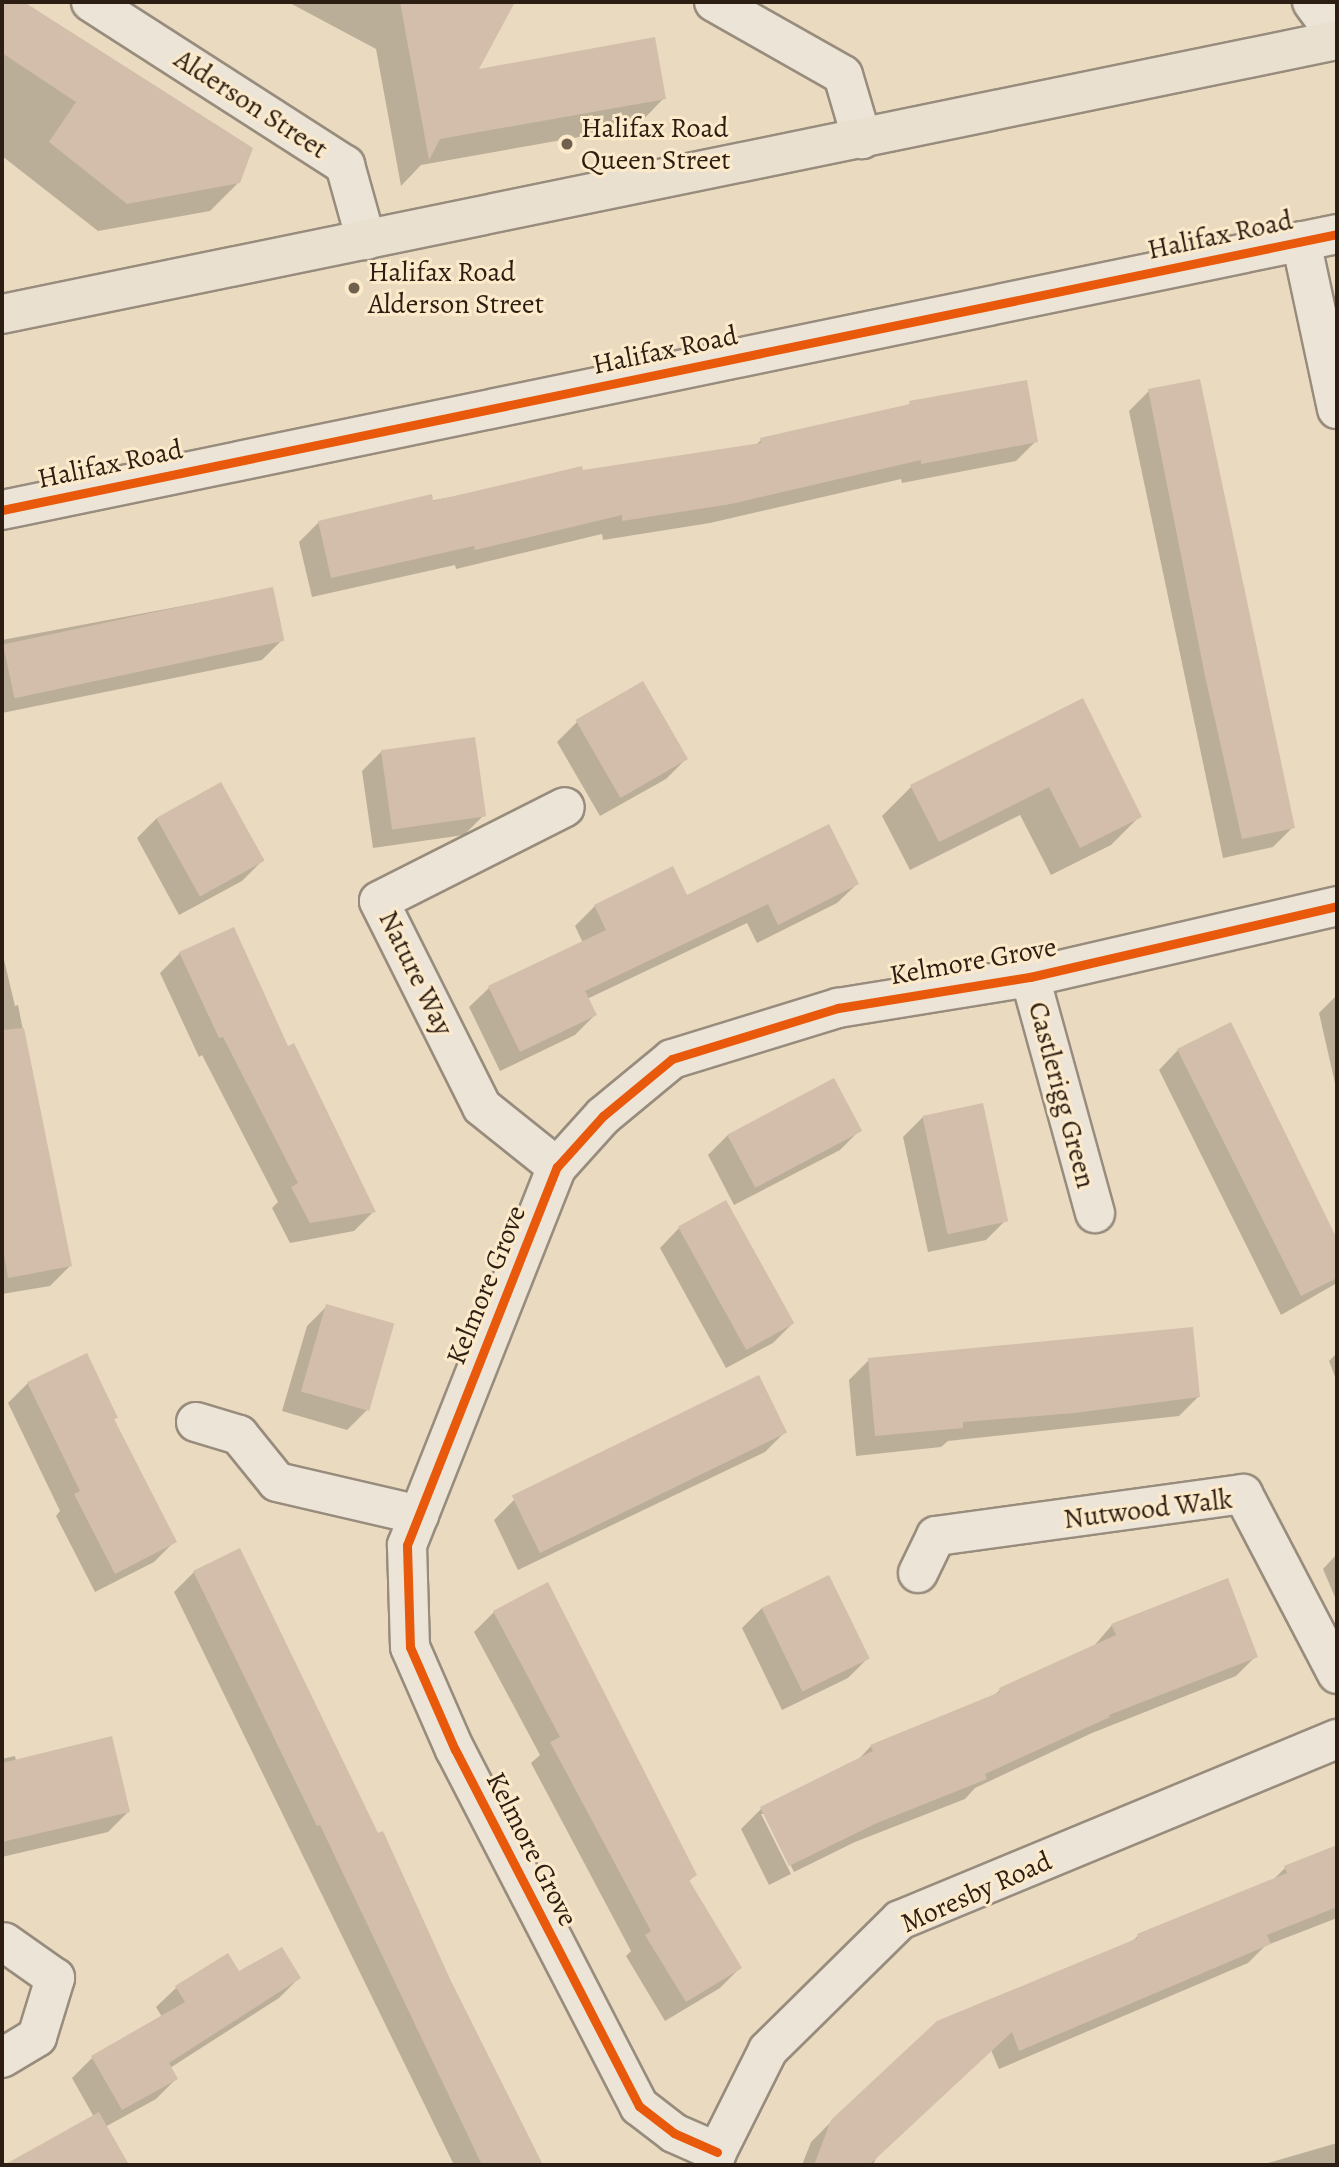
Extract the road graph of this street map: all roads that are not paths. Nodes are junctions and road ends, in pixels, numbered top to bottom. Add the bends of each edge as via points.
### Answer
1 (91, 2) edge
2 (713, 2) edge
3 (1312, 2) edge
4 (1337, 38) edge
5 (862, 139) junction
6 (1319, 237) edge
7 (366, 240) junction
8 (2, 314) edge
9 (1337, 409) edge
10 (2, 510) edge
11 (565, 807) dead end
12 (1337, 906) edge
13 (1030, 977) junction
14 (557, 1167) junction
15 (1095, 1213) dead end
16 (196, 1422) dead end
17 (419, 1515) junction
18 (918, 1573) dead end
19 (1337, 1674) edge
20 (1337, 1740) edge
21 (4, 1942) dead end
22 (2, 2059) edge
23 (715, 2159) edge

1 - 7 street, Alderson Street via 345,165
2 - 5 street via 843,75
3 - 4 street
4 - 5 highway
5 - 7 highway
6 - 9 street
6 - 10 street, Halifax Road
7 - 8 highway
11 - 14 street, Nature Way via 379,901 482,1107
12 - 13 street, Kelmore Grove
13 - 14 street, Kelmore Grove via 838,1008 672,1059 603,1116
13 - 15 street, Castlerigg Green
14 - 17 street, Kelmore Grove
16 - 17 street via 239,1435 278,1482
17 - 23 street, Kelmore Grove via 407,1545 410,1647 455,1750 639,2106
18 - 19 street, Nutwood Walk via 936,1536 1243,1494
20 - 23 street, Moresby Road via 900,1920 768,2050
21 - 22 street via 55,1978 37,2037

